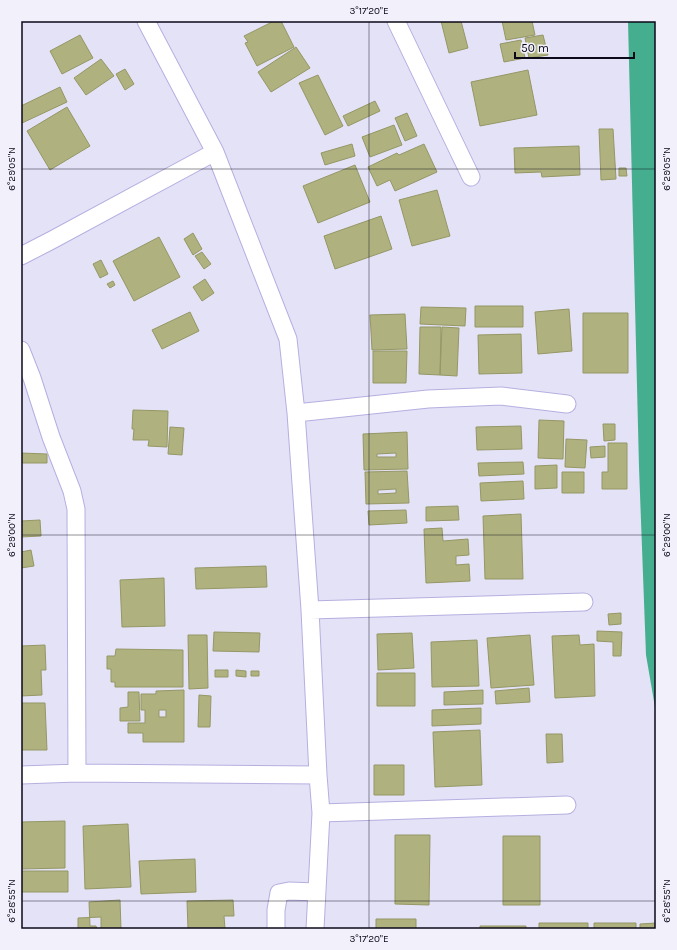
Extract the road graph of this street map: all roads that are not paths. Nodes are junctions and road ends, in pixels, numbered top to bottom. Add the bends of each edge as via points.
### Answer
1 (146, 21) edge
2 (396, 21) edge
3 (216, 152) junction
4 (471, 177) dead end
5 (21, 256) edge
6 (21, 350) edge
7 (567, 404) dead end
8 (296, 413) junction
9 (584, 602) dead end
10 (310, 610) junction
11 (77, 773) junction
12 (21, 775) edge
13 (318, 775) junction
14 (567, 805) dead end
15 (321, 813) junction
16 (316, 892) junction
17 (276, 929) edge
18 (315, 929) edge

1 - 3 street
2 - 4 street
3 - 5 street
3 - 8 street via 288,339
6 - 11 street via 72,491 76,509
7 - 8 street via 501,396 428,399
8 - 10 street
9 - 10 street
10 - 13 street
11 - 12 street
11 - 13 street
13 - 15 street
14 - 15 street
15 - 16 street
16 - 17 street via 279,893
16 - 18 street

